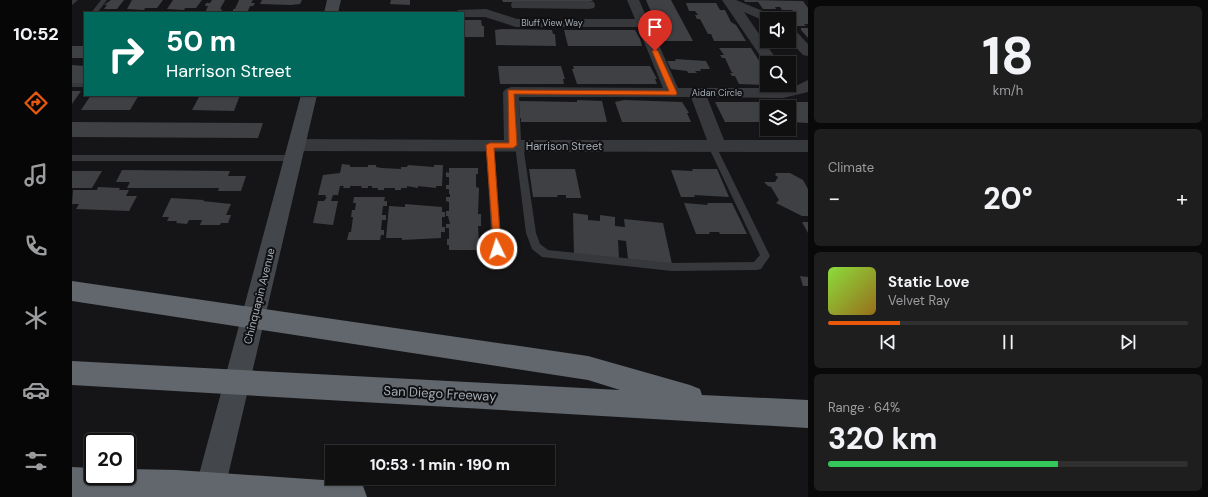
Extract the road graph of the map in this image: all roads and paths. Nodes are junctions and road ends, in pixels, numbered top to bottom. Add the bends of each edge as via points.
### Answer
1 (75, 0) edge
2 (104, 0) edge
3 (334, 0) edge
4 (633, 0) edge
5 (727, 1) edge
6 (72, 3) edge
7 (517, 5) dead end
8 (552, 5) junction
9 (589, 5) dead end
10 (95, 12) edge
11 (331, 12) edge
12 (464, 13) edge
13 (760, 15) edge
14 (556, 23) junction
15 (643, 23) junction
16 (796, 39) edge
17 (808, 52) edge
18 (767, 56) edge
19 (72, 85) edge
20 (84, 85) edge
21 (808, 85) edge
22 (796, 88) edge
23 (783, 92) edge
24 (673, 93) junction
25 (697, 93) junction
26 (309, 96) edge
27 (490, 145) junction
28 (516, 145) junction
29 (715, 146) junction
30 (808, 146) edge
31 (295, 151) junction
32 (72, 158) edge
33 (497, 249) dead end
34 (72, 291) edge
35 (72, 373) edge
36 (726, 409) junction
37 (808, 414) edge
38 (72, 482) edge
39 (177, 485) junction
40 (102, 497) edge
41 (208, 497) edge
42 (352, 497) edge

1 - 6 lane
2 - 10 lane
3 - 11 street
4 - 15 street
5 - 13 street
5 - 18 street
7 - 8 street
8 - 9 street
8 - 14 street
12 - 14 street, Bluff View Way via 486,13 516,23
14 - 15 street, Bluff View Way
15 - 24 street
16 - 17 street
19 - 20 lane
21 - 22 street, Aidan Circle via 803,89
23 - 25 street, Aidan Circle
24 - 25 street, Aidan Circle
24 - 28 street, Aidan Circle via 511,92
25 - 29 street
26 - 31 street, Chinquapin Avenue
27 - 28 street, Harrison Street
27 - 31 street, Harrison Street
27 - 33 lane
28 - 29 street, Harrison Street
28 - 29 lane via 531,233 536,246 546,254 672,267 757,266 765,256
29 - 30 street, Harrison Street
31 - 32 lane
31 - 41 street, Chinquapin Avenue
34 - 36 highway via 588,368
35 - 36 highway, San Diego Freeway
36 - 37 highway, San Diego Freeway
38 - 39 highway
39 - 40 highway
39 - 42 highway

